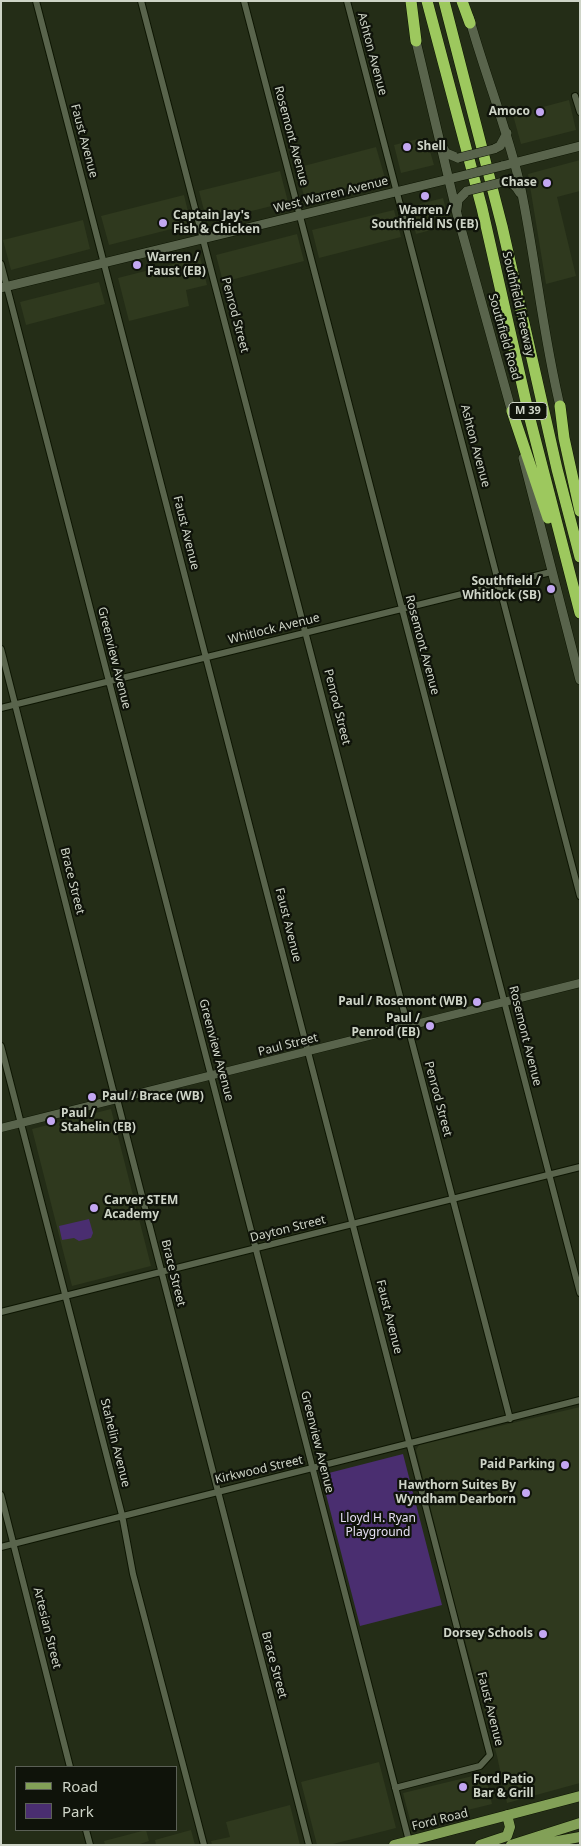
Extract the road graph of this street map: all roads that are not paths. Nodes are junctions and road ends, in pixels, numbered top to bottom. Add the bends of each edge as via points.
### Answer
1 (36, 1) edge
2 (141, 1) edge
3 (244, 1) edge
4 (347, 1) edge
5 (405, 1) edge
6 (411, 1) edge
7 (428, 1) edge
8 (444, 1) edge
9 (463, 1) edge
10 (470, 23) joint
11 (416, 41) junction
12 (576, 96) dead end
13 (580, 112) edge
14 (507, 133) junction
15 (439, 137) junction
16 (580, 146) edge
17 (514, 162) junction
18 (451, 179) junction
19 (397, 192) junction
20 (522, 196) junction
21 (456, 214) junction
22 (301, 215) junction
23 (203, 239) junction
24 (105, 263) junction
25 (1, 264) edge
26 (5, 287) edge
27 (560, 406) junction
28 (512, 411) junction
29 (580, 483) edge
30 (580, 511) edge
31 (580, 557) edge
32 (552, 572) junction
33 (500, 584) junction
34 (401, 609) junction
35 (580, 614) edge
36 (306, 632) junction
37 (1, 649) edge
38 (207, 657) junction
39 (580, 680) edge
40 (108, 681) junction
41 (16, 704) junction
42 (1, 708) edge
43 (580, 896) edge
44 (580, 983) edge
45 (505, 1002) junction
46 (408, 1026) junction
47 (1, 1046) edge
48 (308, 1051) junction
49 (211, 1075) junction
50 (117, 1099) junction
51 (21, 1123) junction
52 (1, 1128) edge
53 (580, 1167) edge
54 (549, 1175) junction
55 (453, 1199) junction
56 (353, 1224) junction
57 (255, 1248) junction
58 (161, 1272) junction
59 (580, 1293) edge
60 (66, 1296) junction
61 (1, 1312) edge
62 (580, 1400) edge
63 (510, 1419) junction
64 (410, 1445) junction
65 (312, 1469) junction
66 (218, 1493) junction
67 (1, 1495) edge
68 (122, 1515) junction
69 (14, 1544) junction
70 (1, 1547) edge
71 (70, 1766) edge
72 (395, 1788) junction
73 (580, 1796) edge
74 (507, 1814) junction
75 (580, 1823) edge
76 (86, 1831) edge
77 (580, 1837) edge
78 (409, 1841) junction
79 (90, 1845) edge
80 (204, 1845) edge
81 (309, 1845) edge
82 (394, 1845) edge
83 (480, 1845) edge
84 (511, 1845) edge
85 (536, 1845) edge

1 - 24 street, Faust Avenue
2 - 23 street, Penrod Street
3 - 22 street, Rosemont Avenue
4 - 19 street, Ashton Avenue
5 - 11 main road, Southfield Road
6 - 11 highway
7 - 35 highway, Southfield Freeway / M 39 via 482,208 529,415
8 - 31 highway, Southfield Freeway / M 39 via 502,226
9 - 10 highway
10 - 14 main road
11 - 15 main road, Southfield Road
12 - 13 street
14 - 15 main road, bridge via 500,146 458,158 446,153
14 - 17 main road
15 - 18 main road, Southfield Road
16 - 17 main road, West Warren Avenue
17 - 18 main road, West Warren Avenue, bridge
17 - 20 main road
18 - 19 main road, West Warren Avenue
18 - 21 main road, Southfield Road
19 - 22 main road, West Warren Avenue
19 - 33 street, Ashton Avenue
20 - 21 main road, bridge via 510,182 467,191 458,200
20 - 27 main road
21 - 28 main road, Southfield Road
22 - 23 main road, West Warren Avenue
22 - 34 street, Rosemont Avenue
23 - 24 main road, West Warren Avenue
23 - 36 street, Penrod Street
24 - 26 main road, West Warren Avenue
24 - 38 street, Faust Avenue
25 - 26 street, Greenview Avenue
26 - 40 street, Greenview Avenue
27 - 29 main road
27 - 30 highway
28 - 32 main road, Southfield Road
28 - 35 highway
32 - 33 street, Whitlock Avenue
32 - 39 main road, Southfield Road
33 - 34 street, Whitlock Avenue
33 - 43 street, Ashton Avenue
34 - 36 street, Whitlock Avenue
34 - 45 street, Rosemont Avenue
36 - 38 street, Whitlock Avenue
36 - 46 street, Penrod Street
37 - 41 street, Brace Street
38 - 40 street, Whitlock Avenue
38 - 48 street, Faust Avenue
40 - 41 street, Whitlock Avenue
40 - 49 street, Greenview Avenue
41 - 42 street, Whitlock Avenue
41 - 50 street, Brace Street
44 - 45 street, Paul Street
45 - 46 street, Paul Street
45 - 54 street, Rosemont Avenue
46 - 48 street, Paul Street
46 - 55 street, Penrod Street
47 - 51 street, Stahelin Avenue
48 - 49 street, Paul Street
48 - 56 street, Faust Avenue
49 - 50 street, Paul Street
49 - 57 street, Greenview Avenue
50 - 51 street, Paul Street
50 - 58 street, Brace Street
51 - 52 street, Paul Street
51 - 60 street, Stahelin Avenue
53 - 54 street, Dayton Street
54 - 55 street, Dayton Street
54 - 59 street, Rosemont Avenue
55 - 56 street, Dayton Street
55 - 63 street, Penrod Street
56 - 57 street, Dayton Street
56 - 64 street, Faust Avenue
57 - 58 street, Dayton Street
57 - 65 street, Greenview Avenue
58 - 60 street, Dayton Street
58 - 66 street, Brace Street
60 - 61 street, Dayton Street
60 - 68 street, Stahelin Avenue
62 - 63 street, Kirkwood Street
63 - 64 street, Kirkwood Street
64 - 65 street, Kirkwood Street
64 - 72 street, Faust Avenue via 490,1755 480,1766
65 - 66 street, Kirkwood Street
65 - 72 street, Greenview Avenue
66 - 68 street, Kirkwood Street
66 - 81 street, Brace Street
67 - 69 street, Artesian Street
68 - 69 street, Kirkwood Street
68 - 80 street, Stahelin Avenue via 133,1574
69 - 70 street, Kirkwood Street
69 - 71 street, Artesian Street
72 - 78 street, Greenview Avenue
73 - 74 main road, Ford Road
74 - 78 main road, Ford Road
74 - 83 main road via 510,1827 507,1836
75 - 84 main road
76 - 79 street
77 - 85 main road
78 - 82 main road, Ford Road

